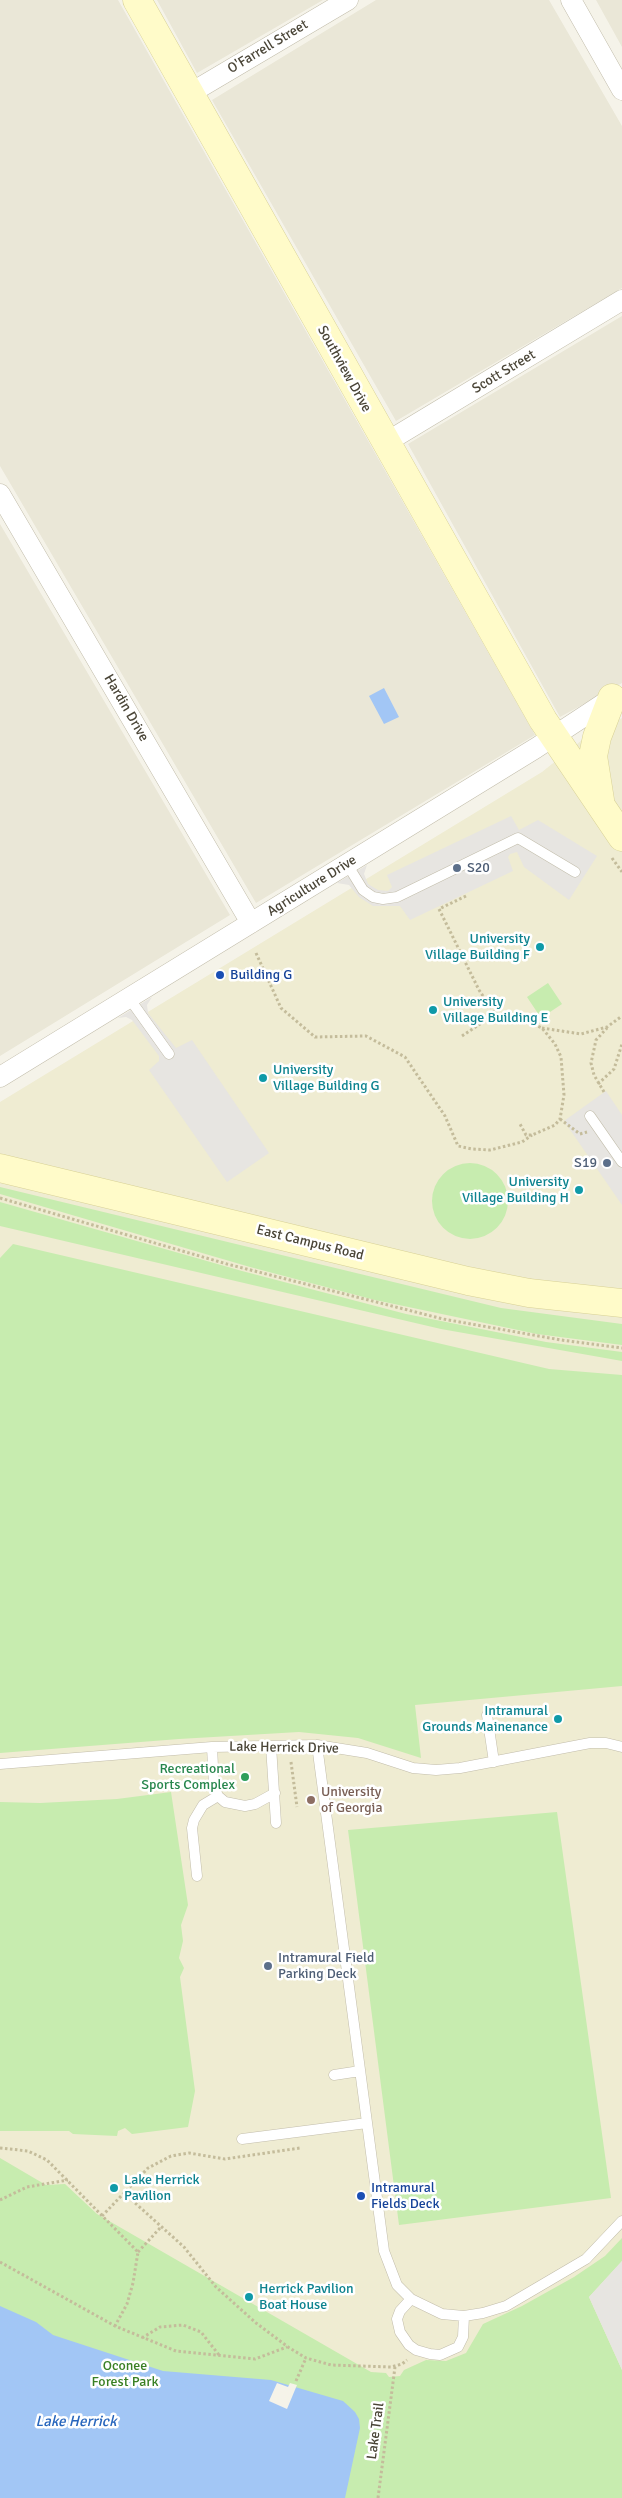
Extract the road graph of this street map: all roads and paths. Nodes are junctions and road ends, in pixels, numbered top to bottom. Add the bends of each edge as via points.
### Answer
1 (136, 0) edge
2 (348, 0) edge
3 (571, 0) edge
4 (622, 90) edge
5 (189, 94) junction
6 (622, 300) edge
7 (385, 443) junction
8 (0, 494) edge
9 (617, 695) edge
10 (553, 736) junction
11 (601, 806) junction
12 (622, 837) edge
13 (347, 864) junction
14 (575, 872) dead end
15 (466, 896) dead end
16 (251, 923) junction
17 (256, 953) dead end
18 (129, 998) junction
19 (495, 1014) junction
20 (622, 1016) edge
21 (607, 1027) junction
22 (542, 1028) junction
23 (553, 1031) junction
24 (595, 1031) junction
25 (462, 1036) dead end
26 (599, 1036) junction
27 (550, 1038) junction
28 (622, 1044) edge
29 (169, 1054) dead end
30 (0, 1077) edge
31 (598, 1084) junction
32 (604, 1092) dead end
33 (590, 1116) dead end
34 (560, 1119) junction
35 (520, 1124) dead end
36 (597, 1126) junction
37 (532, 1135) junction
38 (622, 1162) edge
39 (0, 1168) edge
40 (0, 1198) edge
41 (622, 1303) edge
42 (622, 1348) edge
43 (487, 1715) dead end
44 (317, 1745) junction
45 (271, 1746) junction
46 (212, 1747) junction
47 (622, 1747) edge
48 (291, 1762) dead end
49 (494, 1762) junction
50 (0, 1764) edge
51 (275, 1793) junction
52 (218, 1796) junction
53 (296, 1807) dead end
54 (276, 1823) dead end
55 (197, 1876) dead end
56 (360, 2071) junction
57 (334, 2076) dead end
58 (367, 2123) junction
59 (242, 2139) dead end
60 (309, 2146) dead end
61 (0, 2148) edge
62 (68, 2180) junction
63 (124, 2193) junction
64 (0, 2200) edge
65 (102, 2216) junction
66 (622, 2221) edge
67 (161, 2227) junction
68 (138, 2252) junction
69 (0, 2262) edge
70 (411, 2299) junction
71 (242, 2303) dead end
72 (241, 2310) junction
73 (464, 2316) junction
74 (115, 2326) junction
75 (142, 2338) junction
76 (288, 2347) junction
77 (219, 2355) junction
78 (410, 2357) dead end
79 (306, 2358) junction
80 (395, 2367) junction
81 (296, 2381) dead end
82 (378, 2498) edge

1 - 5 street, Southview Drive
2 - 5 street, O'Farrell Street
3 - 4 street
5 - 7 street, Southview Drive
6 - 7 street, Scott Street
7 - 10 street, Southview Drive
8 - 16 street, Hardin Drive
9 - 10 street, Agriculture Drive
9 - 11 street via 597,737 593,756
10 - 11 street, Southview Drive
10 - 13 street, Agriculture Drive
11 - 12 street, Southview Drive
13 - 14 lane via 363,890 383,899 397,896 518,838
13 - 16 street, Agriculture Drive
15 - 19 path via 439,909 479,990
16 - 18 street, Agriculture Drive
17 - 37 path via 281,1008 315,1037 366,1036 405,1057 445,1116 458,1146 490,1150 522,1142
18 - 29 lane
18 - 30 street, Agriculture Drive
19 - 22 path via 509,1014
19 - 25 path
20 - 21 path
21 - 24 path
21 - 26 path
22 - 23 path
22 - 27 path
23 - 24 path via 581,1034
23 - 27 path
24 - 26 path
26 - 31 path via 591,1063
27 - 34 path via 561,1057 564,1095
28 - 31 path via 614,1069
31 - 32 path
33 - 36 lane
34 - 36 path via 580,1134
34 - 37 path via 556,1125
35 - 37 path via 526,1135
36 - 38 lane
39 - 41 street, East Campus Road via 468,1281 529,1293
40 - 42 path via 227,1264 443,1319 569,1342
43 - 49 lane
44 - 45 lane, Lake Herrick Drive
44 - 49 lane, Lake Herrick Drive via 367,1754 413,1768 436,1770
44 - 56 lane
45 - 46 lane, Lake Herrick Drive
45 - 51 lane
46 - 50 lane, Lake Herrick Drive
46 - 52 lane via 214,1786
47 - 49 lane, Lake Herrick Drive via 590,1743
48 - 53 path
51 - 52 lane via 245,1806 225,1802
51 - 54 lane
52 - 55 lane via 203,1805 194,1820
56 - 57 lane
56 - 58 lane
58 - 59 lane
58 - 70 lane via 384,2251 397,2285
60 - 63 path via 225,2159 189,2153 171,2156 148,2168
61 - 62 path via 28,2151 47,2160
62 - 64 path via 27,2187
62 - 65 path
63 - 65 path
63 - 67 path
65 - 68 path
66 - 73 lane via 586,2259 506,2306
67 - 68 path
67 - 72 path via 184,2247 216,2287
68 - 74 path via 127,2304
69 - 74 path
70 - 73 lane via 442,2314
70 - 73 lane via 397,2319 400,2332 416,2350 440,2355 458,2347 464,2337
71 - 72 path
72 - 76 path
74 - 75 path
75 - 77 path via 176,2351
75 - 77 path via 160,2327 183,2325 201,2332
76 - 77 path via 255,2359
76 - 79 path
78 - 80 path
79 - 80 path via 331,2365
79 - 81 path
80 - 82 path, Lake Trail

